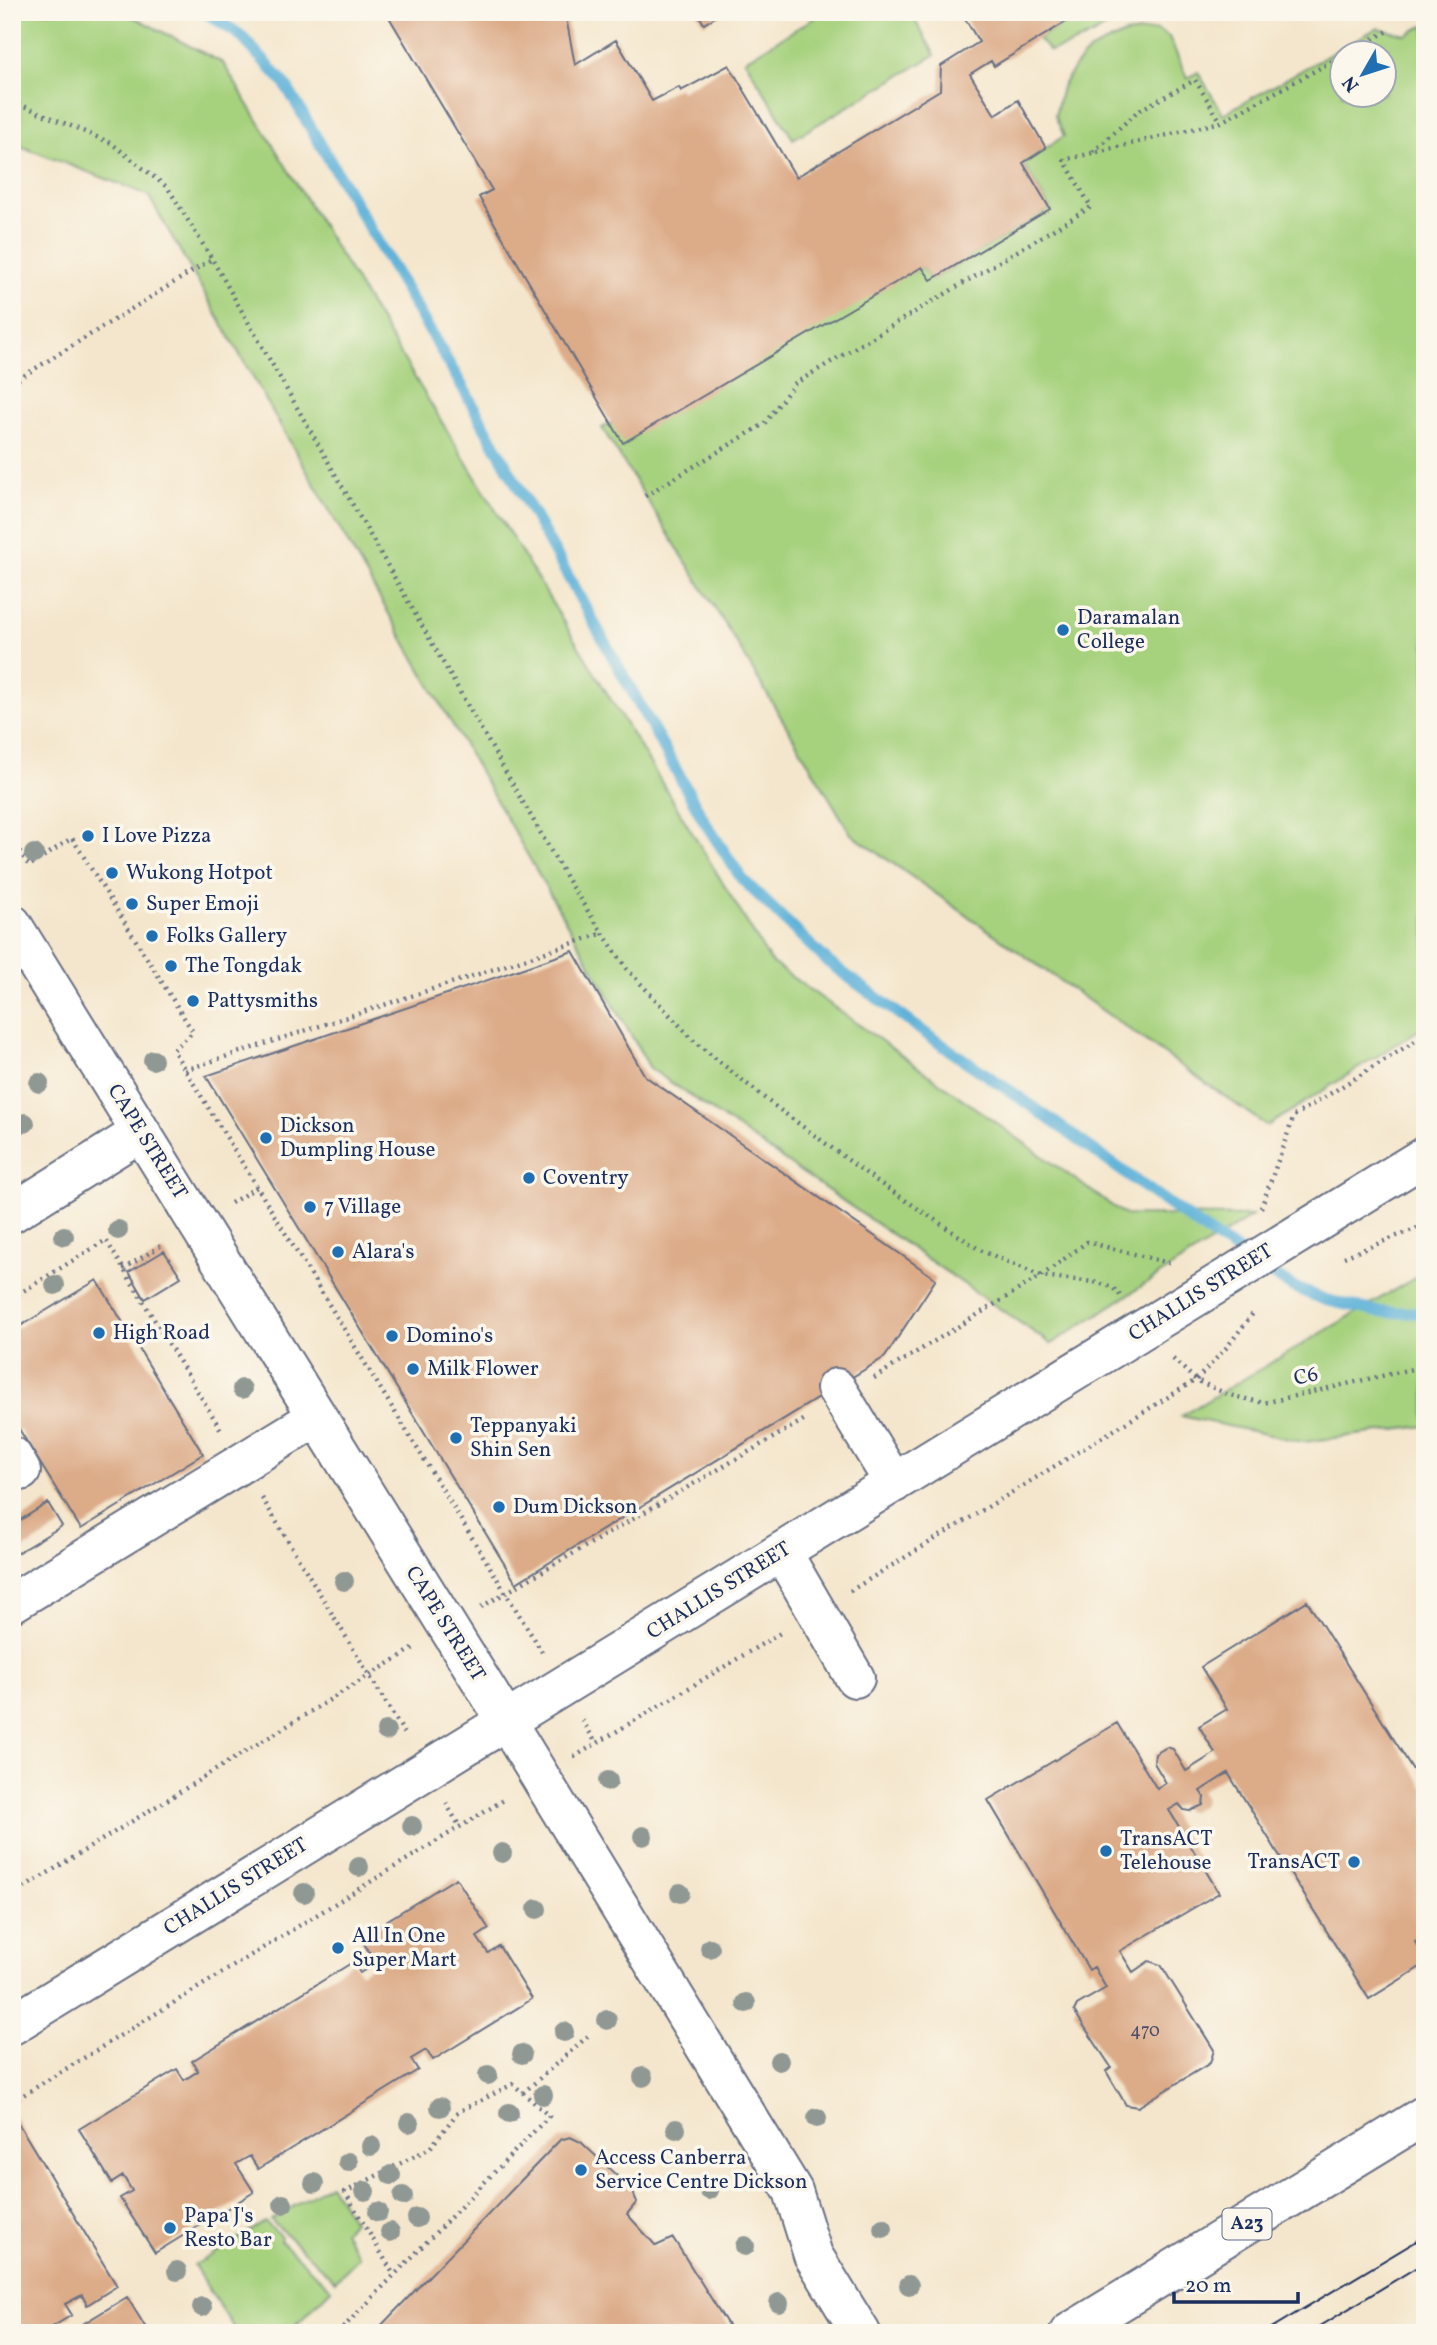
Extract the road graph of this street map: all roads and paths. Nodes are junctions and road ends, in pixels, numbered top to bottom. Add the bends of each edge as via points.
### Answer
1 (1388, 31) dead end
2 (1375, 38) edge
3 (1328, 64) edge
4 (12, 101) edge
5 (1221, 122) junction
6 (1091, 153) junction
7 (212, 259) junction
8 (12, 383) edge
9 (645, 496) dead end
10 (12, 839) edge
11 (12, 925) edge
12 (604, 933) junction
13 (1425, 1035) edge
14 (185, 1070) junction
15 (141, 1132) junction
16 (1425, 1156) edge
17 (12, 1213) edge
18 (1259, 1213) dead end
19 (1425, 1225) edge
20 (106, 1240) dead end
21 (1334, 1260) dead end
22 (1179, 1266) dead end
23 (1041, 1276) junction
24 (12, 1298) edge
25 (1125, 1300) dead end
26 (1259, 1304) dead end
27 (1425, 1366) edge
28 (1196, 1380) junction
29 (839, 1393) junction
30 (317, 1417) junction
31 (894, 1483) junction
32 (782, 1552) junction
33 (507, 1592) junction
34 (12, 1604) edge
35 (816, 1612) junction
36 (448, 1628) junction
37 (855, 1678) dead end
38 (506, 1721) junction
39 (540, 1778) junction
40 (12, 1895) edge
41 (12, 2025) edge
42 (588, 2036) dead end
43 (523, 2093) junction
44 (12, 2102) edge
45 (1425, 2115) edge
46 (394, 2275) junction
47 (338, 2333) edge
48 (861, 2333) edge
49 (1069, 2333) edge

1 - 2 path
3 - 5 path
4 - 7 path via 111,143 158,180
5 - 6 path
5 - 6 path via 1195,80 1138,111
6 - 9 path via 1064,160 1091,207 794,384 764,424
7 - 8 path
7 - 12 path via 570,886
10 - 14 path via 29,866 72,838 193,1032 173,1050
11 - 15 main road, CAPE STREET
12 - 14 path
12 - 23 path via 627,969 695,1042 772,1104 980,1250
13 - 18 path via 1294,1116
14 - 33 path
15 - 17 main road
15 - 30 main road, CAPE STREET
16 - 31 main road, CHALLIS STREET
19 - 21 path
20 - 24 path
22 - 23 path via 1087,1242
23 - 25 path via 1094,1282 1111,1287
23 - 29 path
26 - 28 path
27 - 28 path, C6 via 1264,1403 1229,1395
28 - 35 path
29 - 31 main road
29 - 33 path
30 - 34 main road
30 - 36 main road, CAPE STREET
31 - 32 main road, CHALLIS STREET
32 - 35 main road
32 - 38 main road, CHALLIS STREET
33 - 36 path
35 - 37 main road
35 - 39 path
36 - 38 main road, CAPE STREET
36 - 40 path
38 - 39 main road, CAPE STREET
38 - 41 main road, CHALLIS STREET
39 - 44 path
39 - 48 main road, CAPE STREET via 793,2192 813,2255
42 - 43 path
43 - 46 path via 549,2116
43 - 46 path via 513,2084 458,2112 430,2148 345,2192
45 - 49 main road, A23
46 - 47 path

